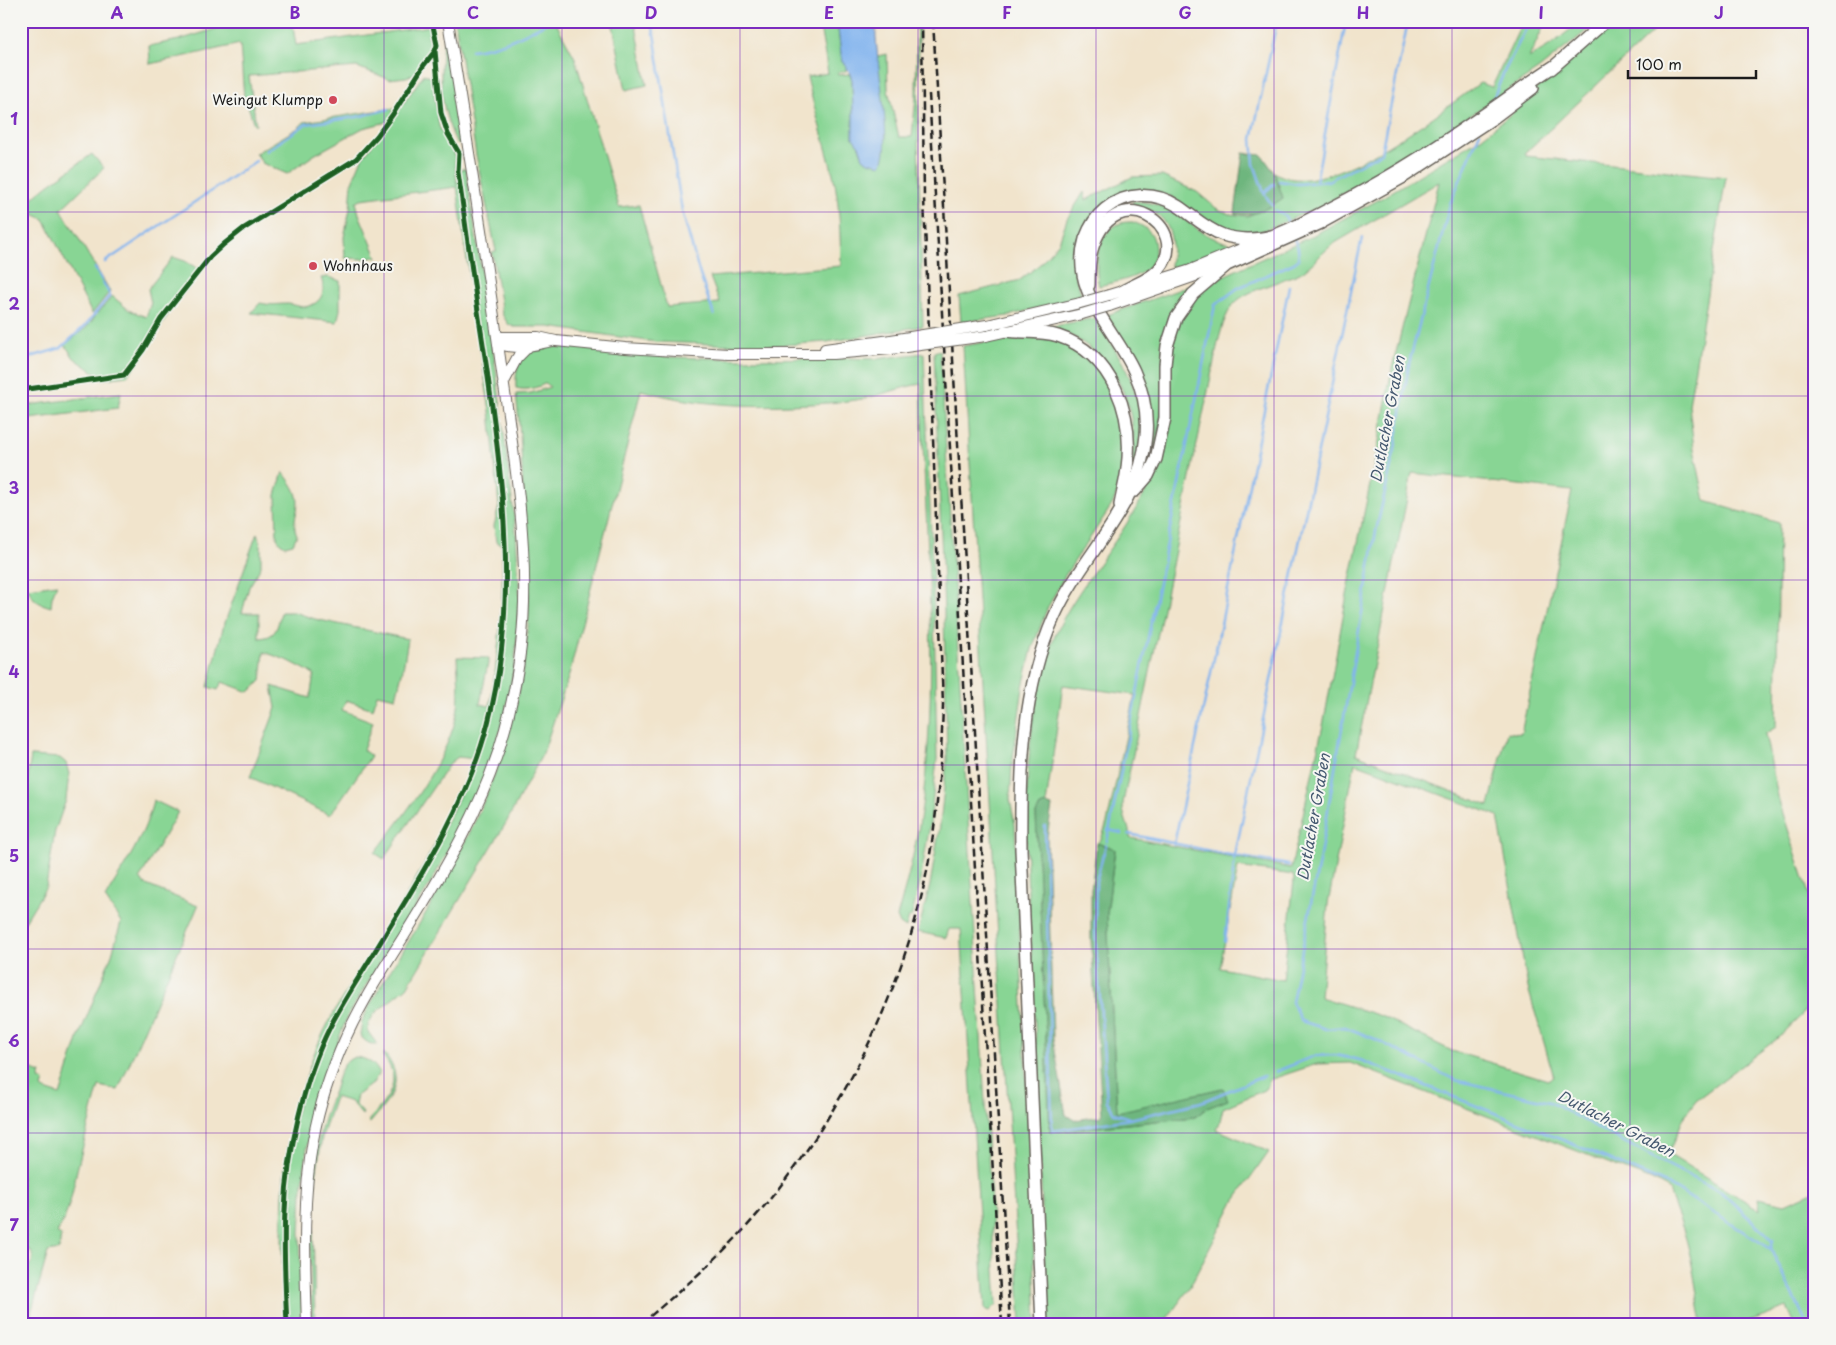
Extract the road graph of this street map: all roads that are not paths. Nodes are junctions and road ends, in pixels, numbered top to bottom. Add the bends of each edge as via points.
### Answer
1 (448, 21) edge
2 (1606, 21) edge
3 (1556, 65) junction
4 (1319, 219) junction
5 (1271, 236) junction
6 (1284, 236) junction
7 (1227, 265) junction
8 (1123, 291) junction
9 (1089, 292) junction
10 (1109, 301) junction
11 (1081, 308) junction
12 (1005, 331) junction
13 (497, 340) junction
14 (556, 341) junction
15 (891, 344) junction
16 (528, 346) junction
17 (504, 384) junction
18 (1127, 500) junction
19 (1119, 515) junction
20 (307, 1324) edge
21 (1042, 1324) edge

1 - 13 main road
2 - 3 main road
3 - 4 main road via 1396,172
3 - 4 main road via 1525,94 1471,134 1402,178
4 - 6 main road
5 - 6 main road
5 - 8 main road via 1188,271
5 - 9 main road via 1244,239 1221,235 1164,199 1142,194 1129,196 1099,214 1087,235 1081,262
6 - 7 main road
7 - 10 main road
7 - 18 main road via 1193,294 1176,318 1167,346 1162,438 1148,476
8 - 9 main road via 1153,275 1164,261 1167,243 1156,221 1130,211 1121,213 1105,225 1092,251
8 - 10 main road
9 - 18 main road via 1133,369 1145,402 1144,451 1136,482
10 - 11 main road, bridge
11 - 12 main road
11 - 15 main road, bridge
12 - 15 main road, bridge via 986,336
12 - 19 main road via 1043,333 1072,342 1094,358 1115,386 1122,401 1128,434 1128,468
13 - 14 main road via 538,337
13 - 16 main road via 511,347
13 - 17 main road
14 - 15 main road via 728,354 833,354
14 - 16 main road
16 - 17 main road via 517,358
17 - 20 main road via 524,580 521,646 512,703 498,752 475,810 443,871 360,1010 324,1096 307,1177
18 - 19 main road
19 - 21 main road via 1073,582 1055,616 1033,687 1024,743 1021,849

